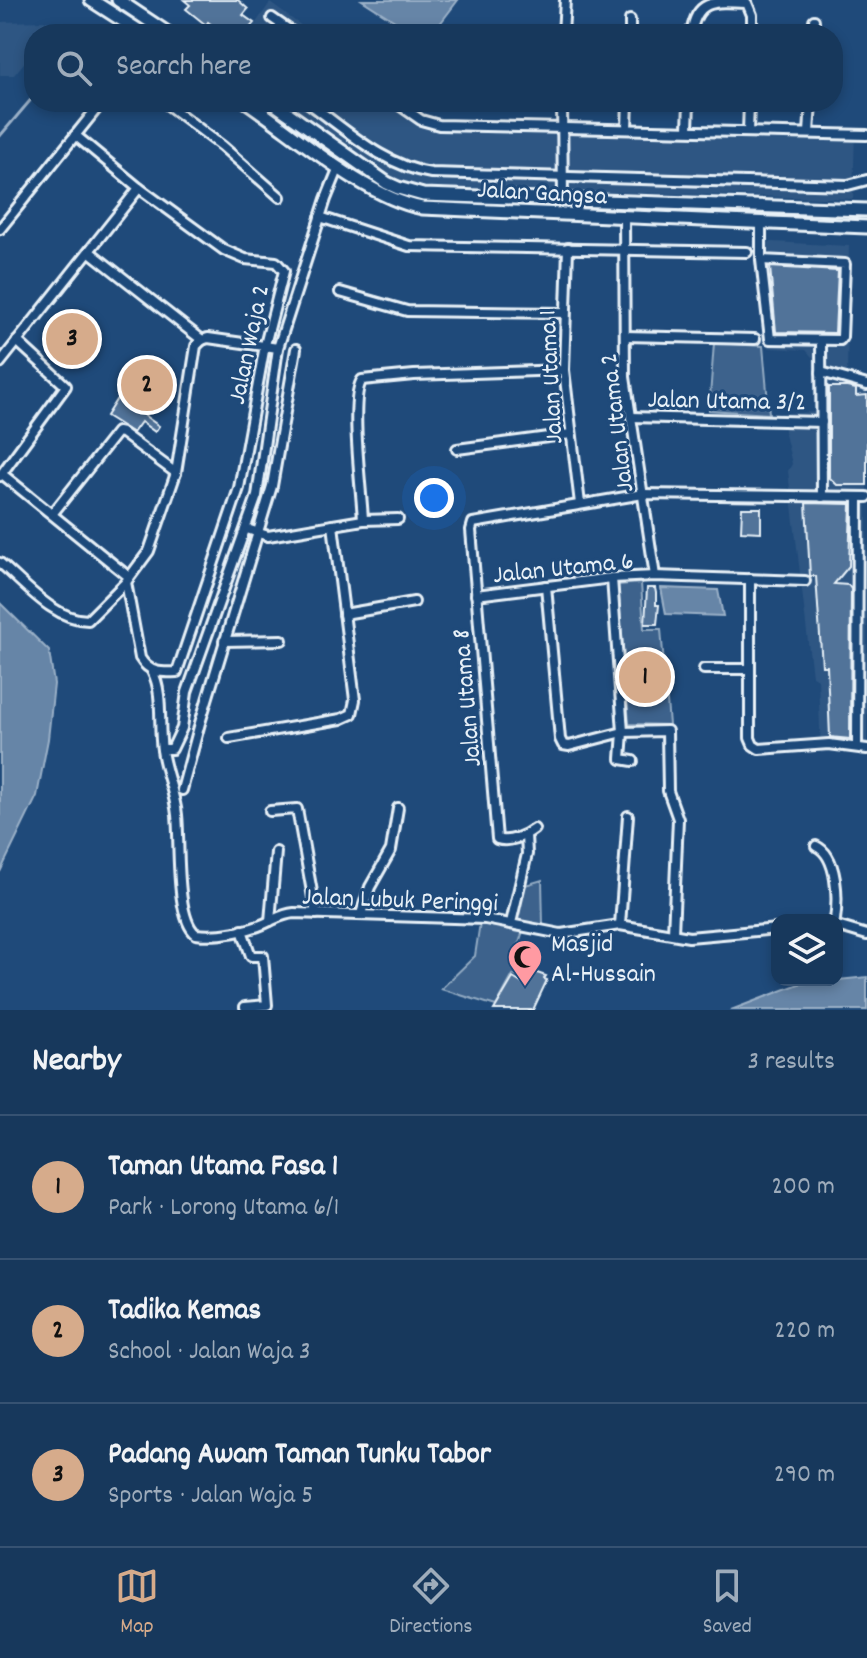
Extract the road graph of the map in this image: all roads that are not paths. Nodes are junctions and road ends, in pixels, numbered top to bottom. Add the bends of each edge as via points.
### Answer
1 (91, 0) edge
2 (118, 0) edge
3 (565, 0) edge
4 (272, 18) dead end
5 (630, 20) dead end
6 (814, 20) dead end
7 (128, 24) edge
8 (154, 24) edge
9 (281, 24) edge
10 (564, 24) edge
11 (630, 24) edge
12 (693, 24) edge
13 (752, 24) edge
14 (814, 24) edge
15 (94, 112) edge
16 (177, 112) edge
17 (261, 112) edge
18 (286, 112) edge
19 (321, 112) edge
20 (409, 112) edge
21 (562, 112) edge
22 (628, 112) edge
23 (689, 112) edge
24 (749, 112) edge
25 (810, 112) edge
26 (562, 126) junction
27 (627, 128) junction
28 (688, 129) junction
29 (748, 132) junction
30 (809, 133) junction
31 (75, 135) junction
32 (867, 135) edge
33 (339, 167) junction
34 (563, 177) junction
35 (867, 180) edge
36 (139, 188) junction
37 (280, 197) dead end
38 (563, 199) junction
39 (867, 210) edge
40 (320, 217) junction
41 (624, 217) junction
42 (761, 223) junction
43 (867, 227) edge
44 (0, 229) edge
45 (568, 248) junction
46 (625, 248) junction
47 (90, 252) junction
48 (747, 252) dead end
49 (761, 260) junction
50 (340, 292) dead end
51 (565, 313) junction
52 (625, 336) junction
53 (755, 339) dead end
54 (202, 340) junction
55 (17, 341) junction
56 (821, 341) junction
57 (265, 345) junction
58 (278, 348) junction
59 (296, 349) dead end
60 (0, 363) edge
61 (564, 370) junction
62 (821, 372) junction
63 (867, 385) edge
64 (631, 417) junction
65 (822, 422) junction
66 (266, 433) junction
67 (571, 434) junction
68 (281, 436) junction
69 (457, 449) dead end
70 (176, 473) junction
71 (1, 475) edge
72 (643, 494) junction
73 (822, 497) junction
74 (862, 497) edge
75 (580, 504) junction
76 (53, 513) junction
77 (398, 519) dead end
78 (363, 520) junction
79 (333, 525) junction
80 (247, 529) junction
81 (258, 532) junction
82 (0, 563) edge
83 (655, 576) junction
84 (612, 578) junction
85 (127, 579) junction
86 (750, 579) junction
87 (805, 581) dead end
88 (546, 586) junction
89 (476, 595) junction
90 (414, 602) dead end
91 (344, 614) junction
92 (282, 640) dead end
93 (224, 641) junction
94 (704, 669) dead end
95 (750, 669) junction
96 (152, 671) junction
97 (177, 672) junction
98 (187, 692) junction
99 (623, 732) junction
100 (229, 738) dead end
101 (862, 748) edge
102 (162, 749) junction
103 (172, 749) junction
104 (192, 752) junction
105 (633, 761) dead end
106 (182, 790) dead end
107 (398, 808) dead end
108 (270, 811) dead end
109 (628, 816) dead end
110 (534, 829) dead end
111 (526, 835) junction
112 (816, 846) dead end
113 (276, 852) dead end
114 (316, 914) junction
115 (361, 914) junction
116 (836, 914) edge
117 (270, 921) junction
118 (511, 923) junction
119 (620, 925) junction
120 (843, 928) edge
121 (242, 930) junction
122 (771, 930) edge
123 (673, 933) junction
124 (867, 935) edge
125 (245, 1007) dead end

1 - 7 main road
2 - 8 main road
3 - 10 street
4 - 9 street
5 - 11 street
6 - 14 street
12 - 13 street via 699,5 708,0 747,3
15 - 31 street
16 - 37 street
17 - 33 main road, Jalan Gangsa
18 - 38 main road, Jalan Gangsa via 398,188 423,195
19 - 34 street via 385,157 415,171
20 - 26 street via 439,125
21 - 26 street
22 - 27 street
23 - 28 street
24 - 29 street
25 - 30 street
26 - 27 street
26 - 34 street
27 - 28 street
28 - 29 street
29 - 30 street
30 - 32 street
31 - 36 street, Jalan Waja 2
31 - 44 street
33 - 40 street
33 - 41 main road, Jalan Gangsa via 386,197 422,208
34 - 35 street via 848,185
34 - 38 street
36 - 47 street
36 - 57 street, Jalan Waja 2 via 224,250 283,267
38 - 39 main road, Jalan Gangsa
40 - 45 street via 409,246
40 - 58 street
41 - 42 main road, Jalan Gangsa
41 - 46 street, Jalan Utama 2
42 - 43 main road, Jalan Gangsa
42 - 49 street
45 - 46 street
45 - 51 street, Jalan Utama 1
46 - 48 street
46 - 52 street, Jalan Utama 2
47 - 54 street
47 - 55 street
49 - 56 street via 770,339
49 - 56 street via 845,264 842,337
50 - 51 street via 407,311
51 - 61 street, Jalan Utama 1
52 - 53 street
52 - 64 street, Jalan Utama 2
54 - 57 street
54 - 70 street via 196,346
55 - 60 street
55 - 71 street via 66,386
56 - 62 street
57 - 58 street
57 - 97 street, Jalan Waja 2 via 239,488
58 - 66 street
59 - 68 street
61 - 67 street, Jalan Utama 1
61 - 78 street via 362,380 356,407
62 - 63 street
62 - 65 street
64 - 65 street, Jalan Utama 3/2
64 - 72 street, Jalan Utama 2
65 - 73 street
66 - 68 street
66 - 80 street
67 - 69 street
67 - 75 street, Jalan Utama 1
68 - 81 street
70 - 76 street via 117,432
70 - 85 street via 149,551
71 - 76 street
72 - 73 street
72 - 75 street
72 - 83 street, Jalan Utama 2
73 - 74 street
74 - 101 street
75 - 89 street, Jalan Utama 8 via 473,523
76 - 85 street
77 - 78 street
78 - 79 street
79 - 81 street via 268,536
79 - 91 street
80 - 81 street
80 - 98 street
81 - 93 street
82 - 85 street via 73,619 91,618
83 - 84 street, Jalan Utama 6
83 - 86 street
84 - 88 street, Jalan Utama 6
84 - 99 street
85 - 96 street, Jalan Lubuk Peringgi via 140,658
86 - 87 street
86 - 95 street
88 - 89 street, Jalan Utama 6
88 - 99 street via 563,745
89 - 111 street, Jalan Utama 8 via 497,839
90 - 91 street
91 - 100 street via 355,700 352,714
92 - 93 street
93 - 104 street
94 - 95 street
95 - 101 street via 753,745
96 - 97 street
96 - 102 street, Jalan Lubuk Peringgi
97 - 98 street
98 - 103 street via 182,728
99 - 105 street via 621,759
99 - 123 street via 667,731 668,791 678,819
102 - 103 street
102 - 121 street, Jalan Lubuk Peringgi via 177,813 188,927 200,935
103 - 104 street
104 - 106 street
107 - 115 street via 391,850
108 - 114 street via 297,809
109 - 119 street
110 - 111 street
111 - 118 street via 527,854
112 - 116 street via 823,849 836,881
113 - 117 street
114 - 115 street, Jalan Lubuk Peringgi
114 - 117 street, Jalan Lubuk Peringgi via 286,914
115 - 118 street, Jalan Lubuk Peringgi
117 - 121 street, Jalan Lubuk Peringgi
118 - 119 street, Jalan Lubuk Peringgi via 561,934
119 - 123 street, Jalan Lubuk Peringgi
120 - 124 street
121 - 125 street via 251,956 263,956 267,1005
122 - 123 street, Jalan Lubuk Peringgi via 708,938

